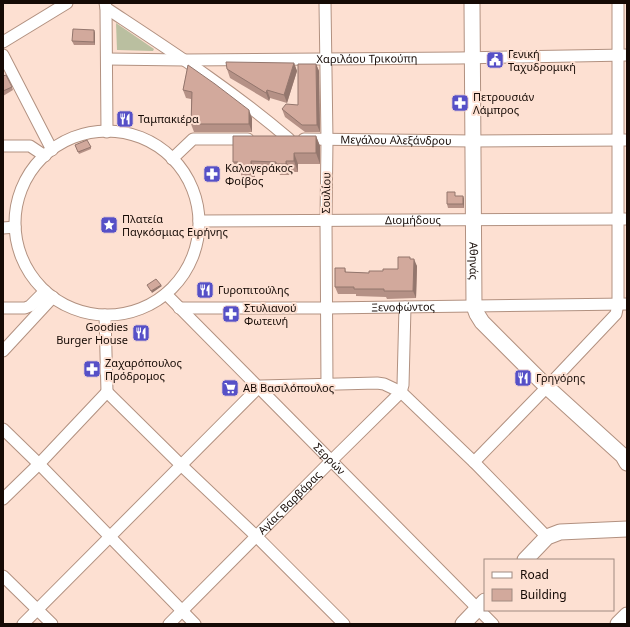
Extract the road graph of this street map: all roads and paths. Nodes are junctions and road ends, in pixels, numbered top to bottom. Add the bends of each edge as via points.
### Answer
1 (67, 3) edge
2 (325, 3) edge
3 (472, 3) edge
4 (618, 3) edge
5 (106, 5) edge
6 (3, 42) edge
7 (3, 55) edge
8 (622, 55) edge
9 (472, 58) junction
10 (106, 59) junction
11 (325, 59) junction
12 (185, 60) junction
13 (107, 132) junction
14 (256, 139) edge
15 (270, 139) edge
16 (289, 139) junction
17 (326, 140) junction
18 (622, 140) edge
19 (473, 141) junction
20 (3, 146) edge
21 (48, 153) junction
22 (172, 158) junction
23 (623, 219) edge
24 (326, 220) junction
25 (473, 220) junction
26 (199, 221) junction
27 (15, 227) junction
28 (3, 228) edge
29 (49, 294) junction
30 (166, 294) junction
31 (623, 304) edge
32 (474, 306) junction
33 (405, 307) junction
34 (3, 308) edge
35 (179, 308) junction
36 (326, 308) junction
37 (34, 310) junction
38 (105, 315) junction
39 (3, 351) edge
40 (327, 384) junction
41 (547, 387) junction
42 (258, 388) junction
43 (107, 392) junction
44 (401, 392) junction
45 (3, 429) edge
46 (626, 459) edge
47 (330, 461) junction
48 (474, 462) junction
49 (39, 464) junction
50 (181, 465) junction
51 (3, 499) edge
52 (627, 529) edge
53 (109, 536) junction
54 (256, 536) junction
55 (547, 537) junction
56 (526, 559) edge
57 (3, 576) edge
58 (481, 605) edge
59 (37, 609) junction
60 (182, 611) junction
61 (485, 611) edge
62 (627, 615) edge
63 (23, 624) edge
64 (52, 624) edge
65 (169, 624) edge
66 (195, 624) edge
67 (344, 624) edge
68 (463, 624) edge
69 (493, 624) edge
70 (618, 624) edge

1 - 6 street
2 - 11 street, Σουλίου
3 - 9 main road, Αθηνάς
4 - 8 street
5 - 10 street
5 - 12 street
7 - 21 street
8 - 9 street, Χαριλάου Τρικούπη
8 - 18 street
9 - 11 street, Χαριλάου Τρικούπη
9 - 19 main road, Αθηνάς
10 - 12 street, Χαριλάου Τρικούπη
10 - 13 street
11 - 12 street, Χαριλάου Τρικούπη
11 - 17 street, Σουλίου
12 - 16 street
13 - 21 street via 87,134 68,140
13 - 22 street via 135,136 161,149
14 - 22 street via 192,139
15 - 16 street, Μεγάλου Αλεξάνδρου
16 - 17 street, Μεγάλου Αλεξάνδρου
17 - 19 street, Μεγάλου Αλεξάνδρου
17 - 24 street, Σουλίου
18 - 19 street, Μεγάλου Αλεξάνδρου
18 - 23 street
19 - 25 main road, Αθηνάς
20 - 21 street via 30,146
21 - 27 street via 24,184 17,205
22 - 26 street via 192,187
23 - 25 street, Διομήδους
23 - 31 street
24 - 25 street, Διομήδους
24 - 26 street, Διομήδους
24 - 36 street, Σουλίου
25 - 32 main road, Αθηνάς
26 - 30 street via 193,256 180,279
27 - 28 street
27 - 29 street via 23,260
29 - 37 street
29 - 38 street via 78,310
30 - 35 street, Σερρών
30 - 38 street via 134,311
31 - 32 street, Ξενοφώντος
31 - 41 street
32 - 33 street, Ξενοφώντος
32 - 41 main road, Αθηνάς via 482,322
33 - 36 street, Ξενοφώντος
33 - 44 street
34 - 37 street
35 - 36 street, Ξενοφώντος
35 - 42 street, Σερρών
36 - 40 street, Σουλίου
37 - 39 street
38 - 43 street
40 - 42 street
40 - 44 street via 377,383
41 - 46 main road, Αθηνάς
41 - 48 street
42 - 47 street, Σερρών
42 - 50 street
43 - 49 street
43 - 50 street
44 - 47 street, Αγίας Βαρβάρας
44 - 48 street
45 - 49 street
47 - 54 street, Αγίας Βαρβάρας
47 - 58 street, Σερρών
48 - 55 street
49 - 51 street
49 - 53 street
50 - 53 street
50 - 54 street
52 - 55 main road via 560,532
53 - 59 street
53 - 60 street
54 - 60 street, Αγίας Βαρβάρας
54 - 67 street
55 - 56 main road
57 - 59 street
58 - 68 main road
59 - 63 street
59 - 64 street
60 - 65 street, Αγίας Βαρβάρας
60 - 66 street
61 - 69 street, Σερρών
62 - 70 main road

